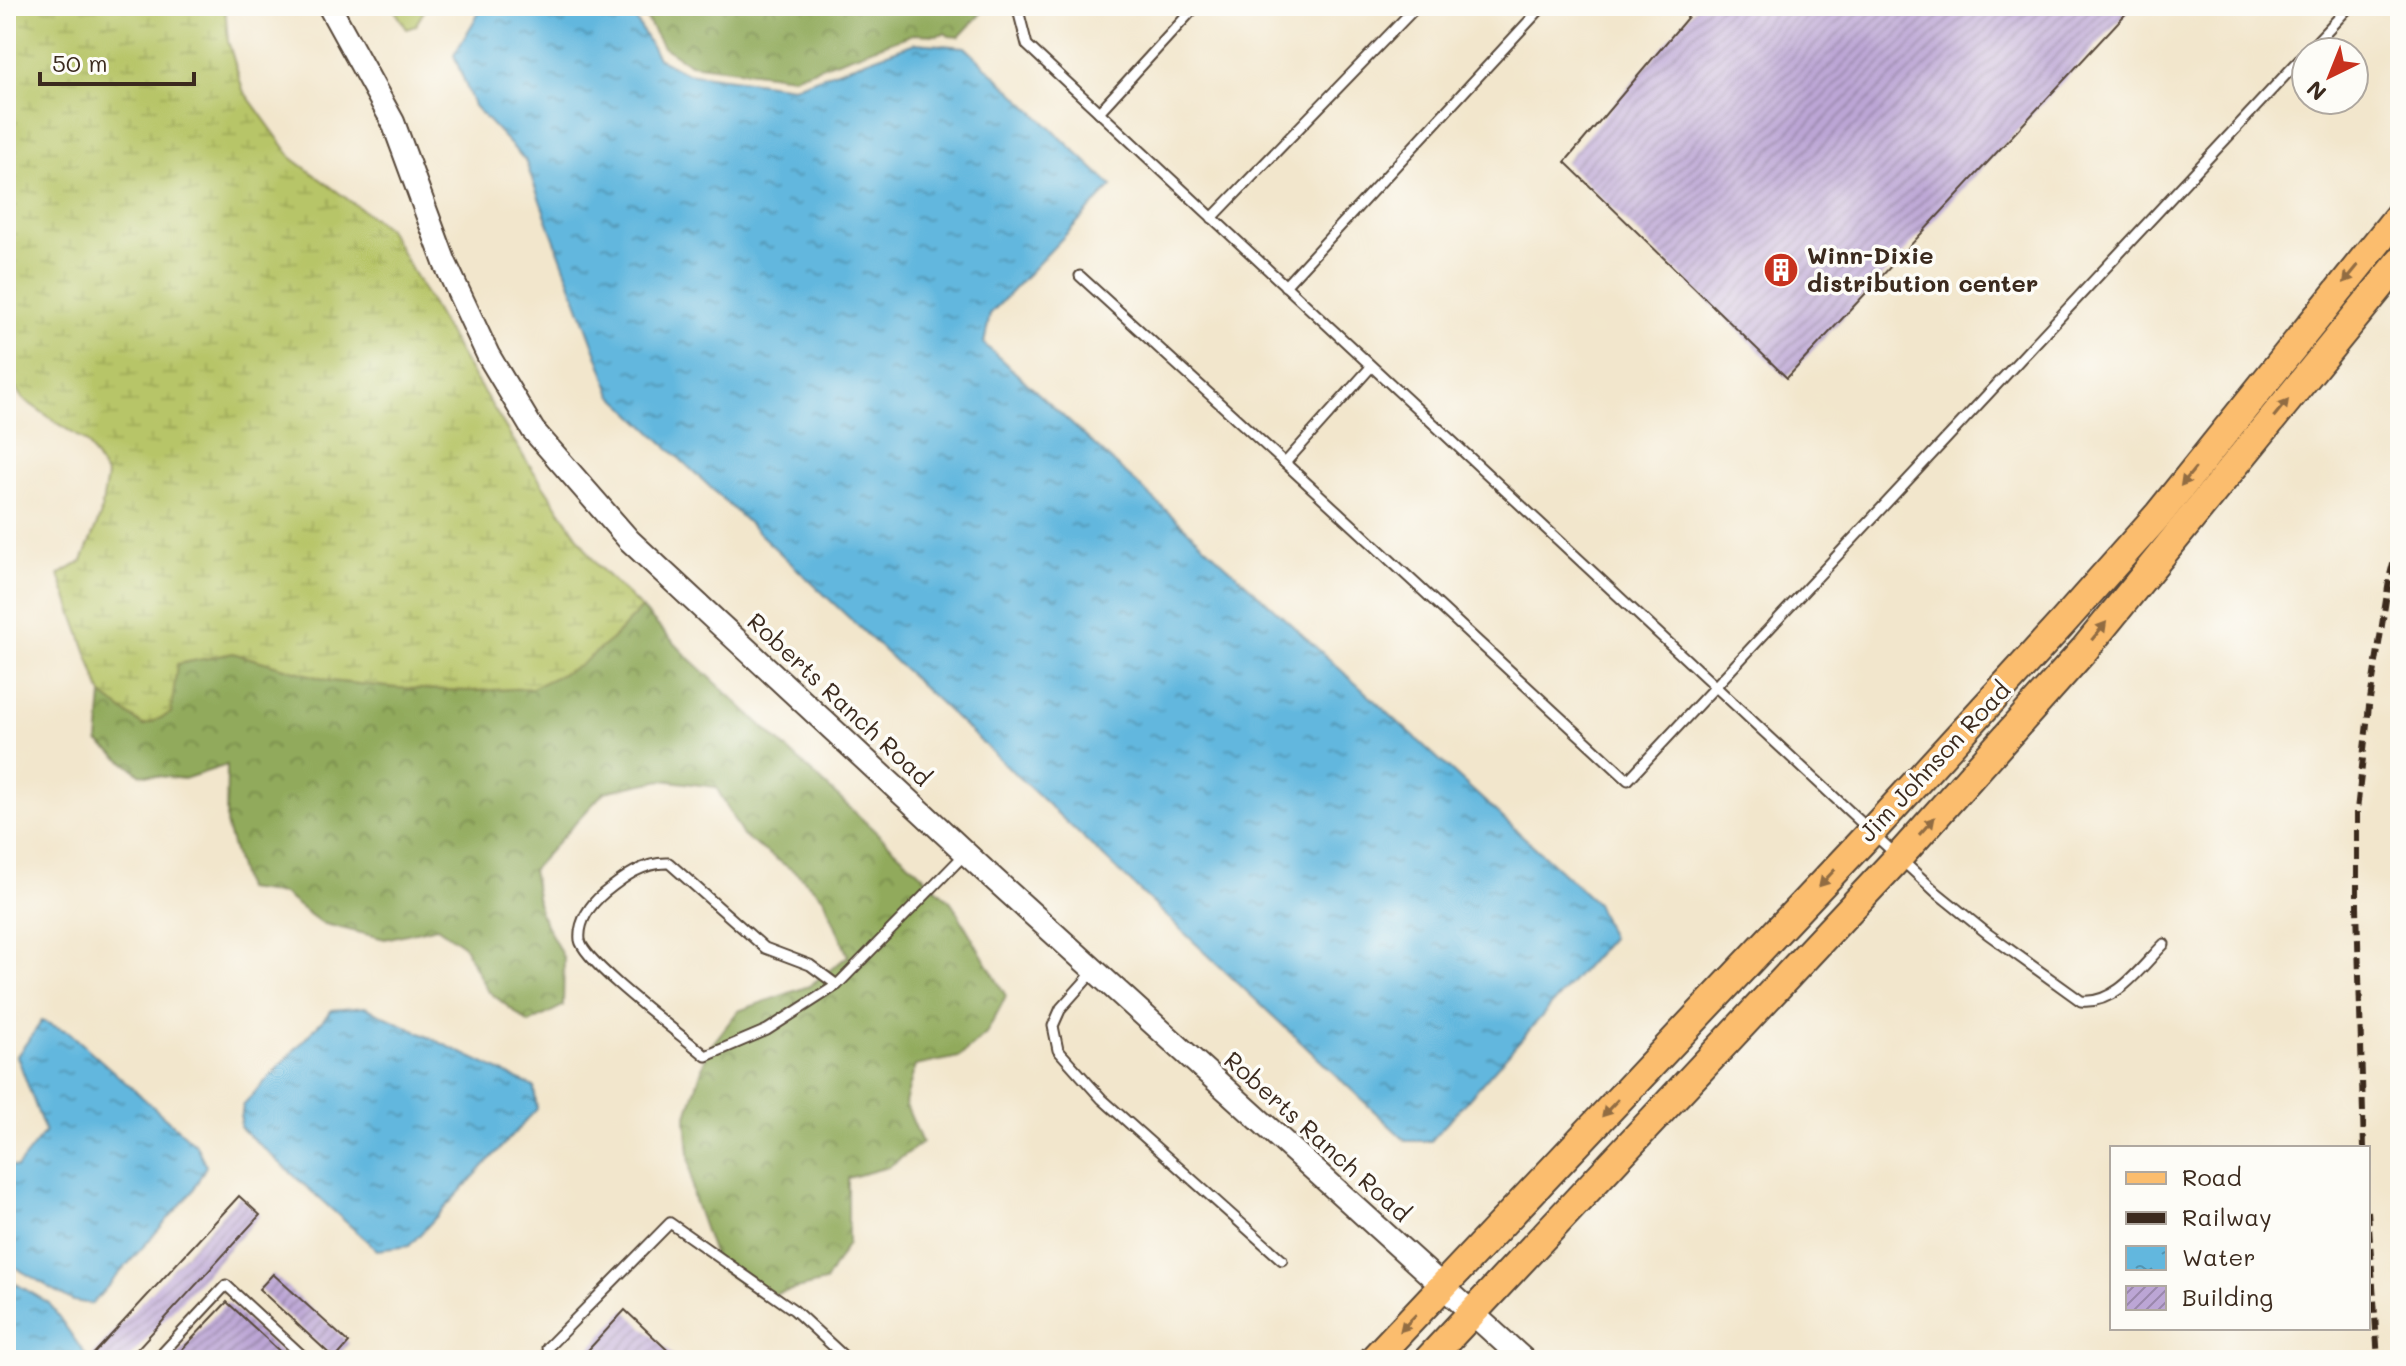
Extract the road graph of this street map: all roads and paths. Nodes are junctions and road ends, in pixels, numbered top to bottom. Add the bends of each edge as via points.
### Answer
1 (329, 6) edge
2 (1017, 6) edge
3 (1196, 6) edge
4 (1417, 6) edge
5 (1543, 6) edge
6 (2350, 6) edge
7 (2323, 36) edge
8 (2290, 71) edge
9 (1099, 112) junction
10 (2400, 214) edge
11 (1212, 218) junction
12 (2400, 262) edge
13 (1080, 276) dead end
14 (1285, 286) junction
15 (1371, 367) junction
16 (1285, 463) junction
17 (1715, 688) junction
18 (1871, 832) junction
19 (966, 853) junction
20 (1898, 858) junction
21 (2164, 944) dead end
22 (1095, 970) junction
23 (837, 985) junction
24 (1681, 1090) junction
25 (1282, 1260) dead end
26 (1458, 1300) junction
27 (547, 1348) dead end
28 (156, 1360) edge
29 (307, 1360) edge
30 (848, 1360) edge
31 (1373, 1360) edge
32 (1408, 1360) edge
33 (1428, 1360) edge
34 (1524, 1360) edge

1 - 19 street, Roberts Ranch Road via 393,122 445,263 488,355 533,430 629,540
2 - 9 lane via 1027,45
3 - 9 lane
4 - 11 lane
5 - 14 lane
6 - 7 lane
8 - 17 lane
9 - 11 lane
10 -> 18 main road, Jim Johnson Road via 2159,514
11 - 14 lane
20 -> 12 main road, Jim Johnson Road via 2084,650
13 - 16 lane
14 - 15 lane
15 - 16 lane
15 - 17 lane
16 - 17 lane via 1628,780
17 - 18 lane
18 - 20 lane
18 - 24 main road via 1854,882 1694,1052
18 -> 26 main road, Jim Johnson Road via 1663,1053
19 - 22 street, Roberts Ranch Road
19 - 23 lane
20 - 21 lane via 1988,934 2081,1001 2096,1003 2112,995
20 - 24 main road, Jim Johnson Road
22 - 25 lane via 1061,1008 1053,1026 1058,1050 1102,1099
22 - 26 street, Roberts Ranch Road
23 - 23 lane via 810,965 765,948 669,863 653,862 626,876 596,900 581,922 580,942 595,964 706,1056 767,1030
24 - 26 main road, Jim Johnson Road
26 -> 31 main road
26 - 32 main road
26 - 33 main road
26 - 34 street, Roberts Ranch Road
27 - 30 lane via 670,1223 794,1310
28 - 29 lane via 226,1285

